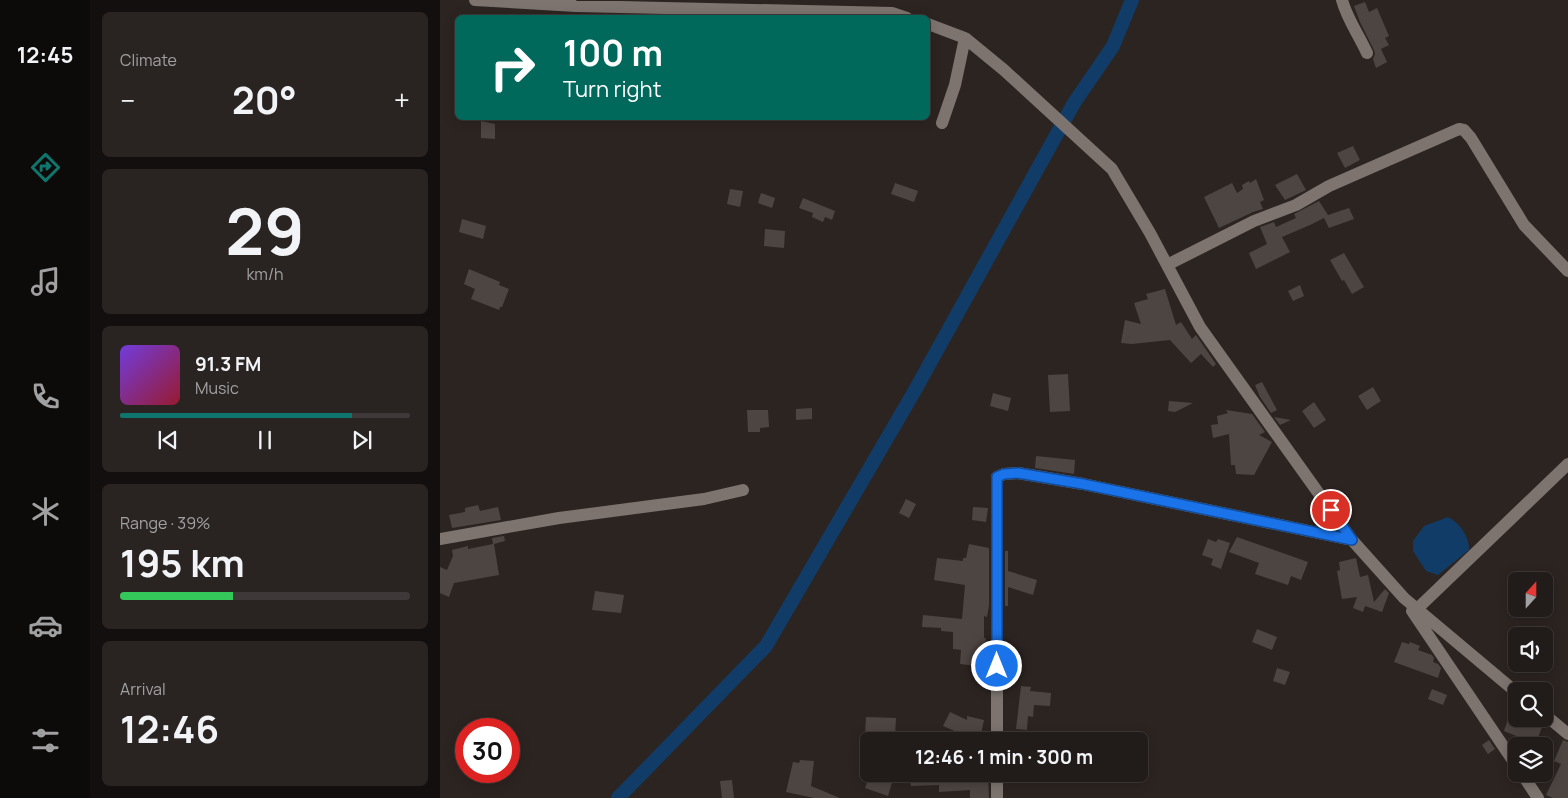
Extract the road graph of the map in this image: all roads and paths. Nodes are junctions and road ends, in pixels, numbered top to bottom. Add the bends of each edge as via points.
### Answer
1 (475, 0) edge
2 (1342, 0) edge
3 (898, 15) edge
4 (930, 25) edge
5 (965, 38) junction
6 (1367, 54) dead end
7 (942, 124) dead end
8 (1167, 265) junction
9 (1568, 270) edge
10 (1568, 464) edge
11 (743, 490) dead end
12 (440, 539) edge
13 (1352, 540) junction
14 (1404, 598) junction
15 (1417, 609) junction
16 (1508, 685) edge
17 (1553, 722) edge
18 (997, 732) edge
19 (1568, 734) edge
20 (1508, 753) edge
21 (997, 782) edge
22 (1527, 782) edge
23 (997, 798) edge
24 (1538, 798) edge

1 - 3 street
2 - 6 street
4 - 5 street
5 - 7 street
5 - 8 street via 1112,169
8 - 9 street via 1254,221 1296,205 1329,186 1459,129 1471,138 1524,225
8 - 13 street via 1200,327
10 - 15 street
11 - 12 street via 704,499 559,518
13 - 14 street
13 - 18 street via 1083,484 1018,473 997,477
14 - 15 street
14 - 20 street
15 - 16 street
17 - 19 street
21 - 23 street
22 - 24 street

